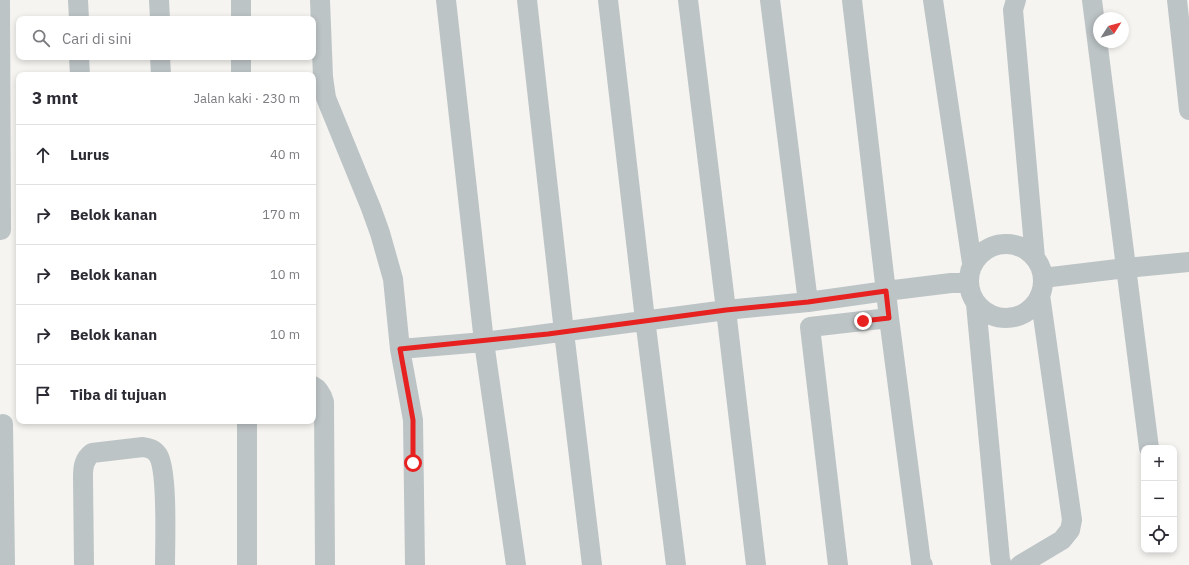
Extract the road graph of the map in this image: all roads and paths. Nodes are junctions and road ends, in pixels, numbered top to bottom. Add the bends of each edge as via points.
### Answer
1 (0, 0) edge
2 (78, 0) edge
3 (159, 0) edge
4 (241, 0) edge
5 (320, 0) edge
6 (446, 0) edge
7 (527, 0) edge
8 (608, 0) edge
9 (688, 0) edge
10 (770, 0) edge
11 (852, 0) edge
12 (933, 0) edge
13 (1016, 0) edge
14 (1092, 0) edge
15 (1176, 0) edge
16 (79, 16) edge
17 (160, 16) edge
18 (241, 16) edge
19 (80, 60) edge
20 (160, 60) edge
21 (241, 60) edge
22 (80, 72) edge
23 (161, 72) edge
24 (241, 72) edge
25 (1189, 110) edge
26 (1, 230) edge
27 (1035, 258) junction
28 (1189, 262) edge
29 (972, 263) junction
30 (1126, 268) junction
31 (968, 283) junction
32 (1042, 287) junction
33 (886, 291) junction
34 (808, 302) junction
35 (976, 304) junction
36 (726, 310) junction
37 (889, 318) junction
38 (646, 321) junction
39 (564, 332) junction
40 (484, 342) junction
41 (400, 349) junction
42 (316, 387) edge
43 (3, 424) dead end
44 (247, 424) edge
45 (1149, 445) edge
46 (5, 565) edge
47 (84, 565) edge
48 (165, 565) edge
49 (247, 565) edge
50 (325, 565) edge
51 (415, 565) edge
52 (516, 565) edge
53 (592, 565) edge
54 (676, 565) edge
55 (756, 565) edge
56 (838, 565) edge
57 (923, 565) edge
58 (1002, 565) edge
59 (1020, 565) edge

1 - 26 street
2 - 16 street
3 - 17 street
4 - 18 street
5 - 41 street via 326,98 380,233 393,279
6 - 40 street
7 - 39 street
8 - 38 street
9 - 36 street
10 - 34 street
11 - 33 street
12 - 29 street
13 - 27 street via 1013,10
14 - 30 street
15 - 25 street
19 - 22 street
20 - 23 street
21 - 24 street
27 - 29 street via 1026,249 1002,243 990,246
27 - 32 street
28 - 30 street
29 - 31 street
30 - 32 street
30 - 45 street
31 - 33 street
31 - 35 street
32 - 35 street via 1032,308 1018,316 1003,318 988,314
32 - 59 street via 1072,520 1070,530 1062,540
33 - 34 street
33 - 37 street
34 - 36 street
35 - 58 street
36 - 38 street
36 - 55 street
37 - 56 street via 810,327
37 - 57 street
38 - 39 street
38 - 54 street
39 - 40 street
39 - 53 street
40 - 41 street
40 - 52 street
41 - 51 street via 413,420
42 - 50 street via 324,402
43 - 46 street
44 - 49 street
47 - 48 street via 83,477 86,457 92,453 143,447 151,448 158,455 162,466

